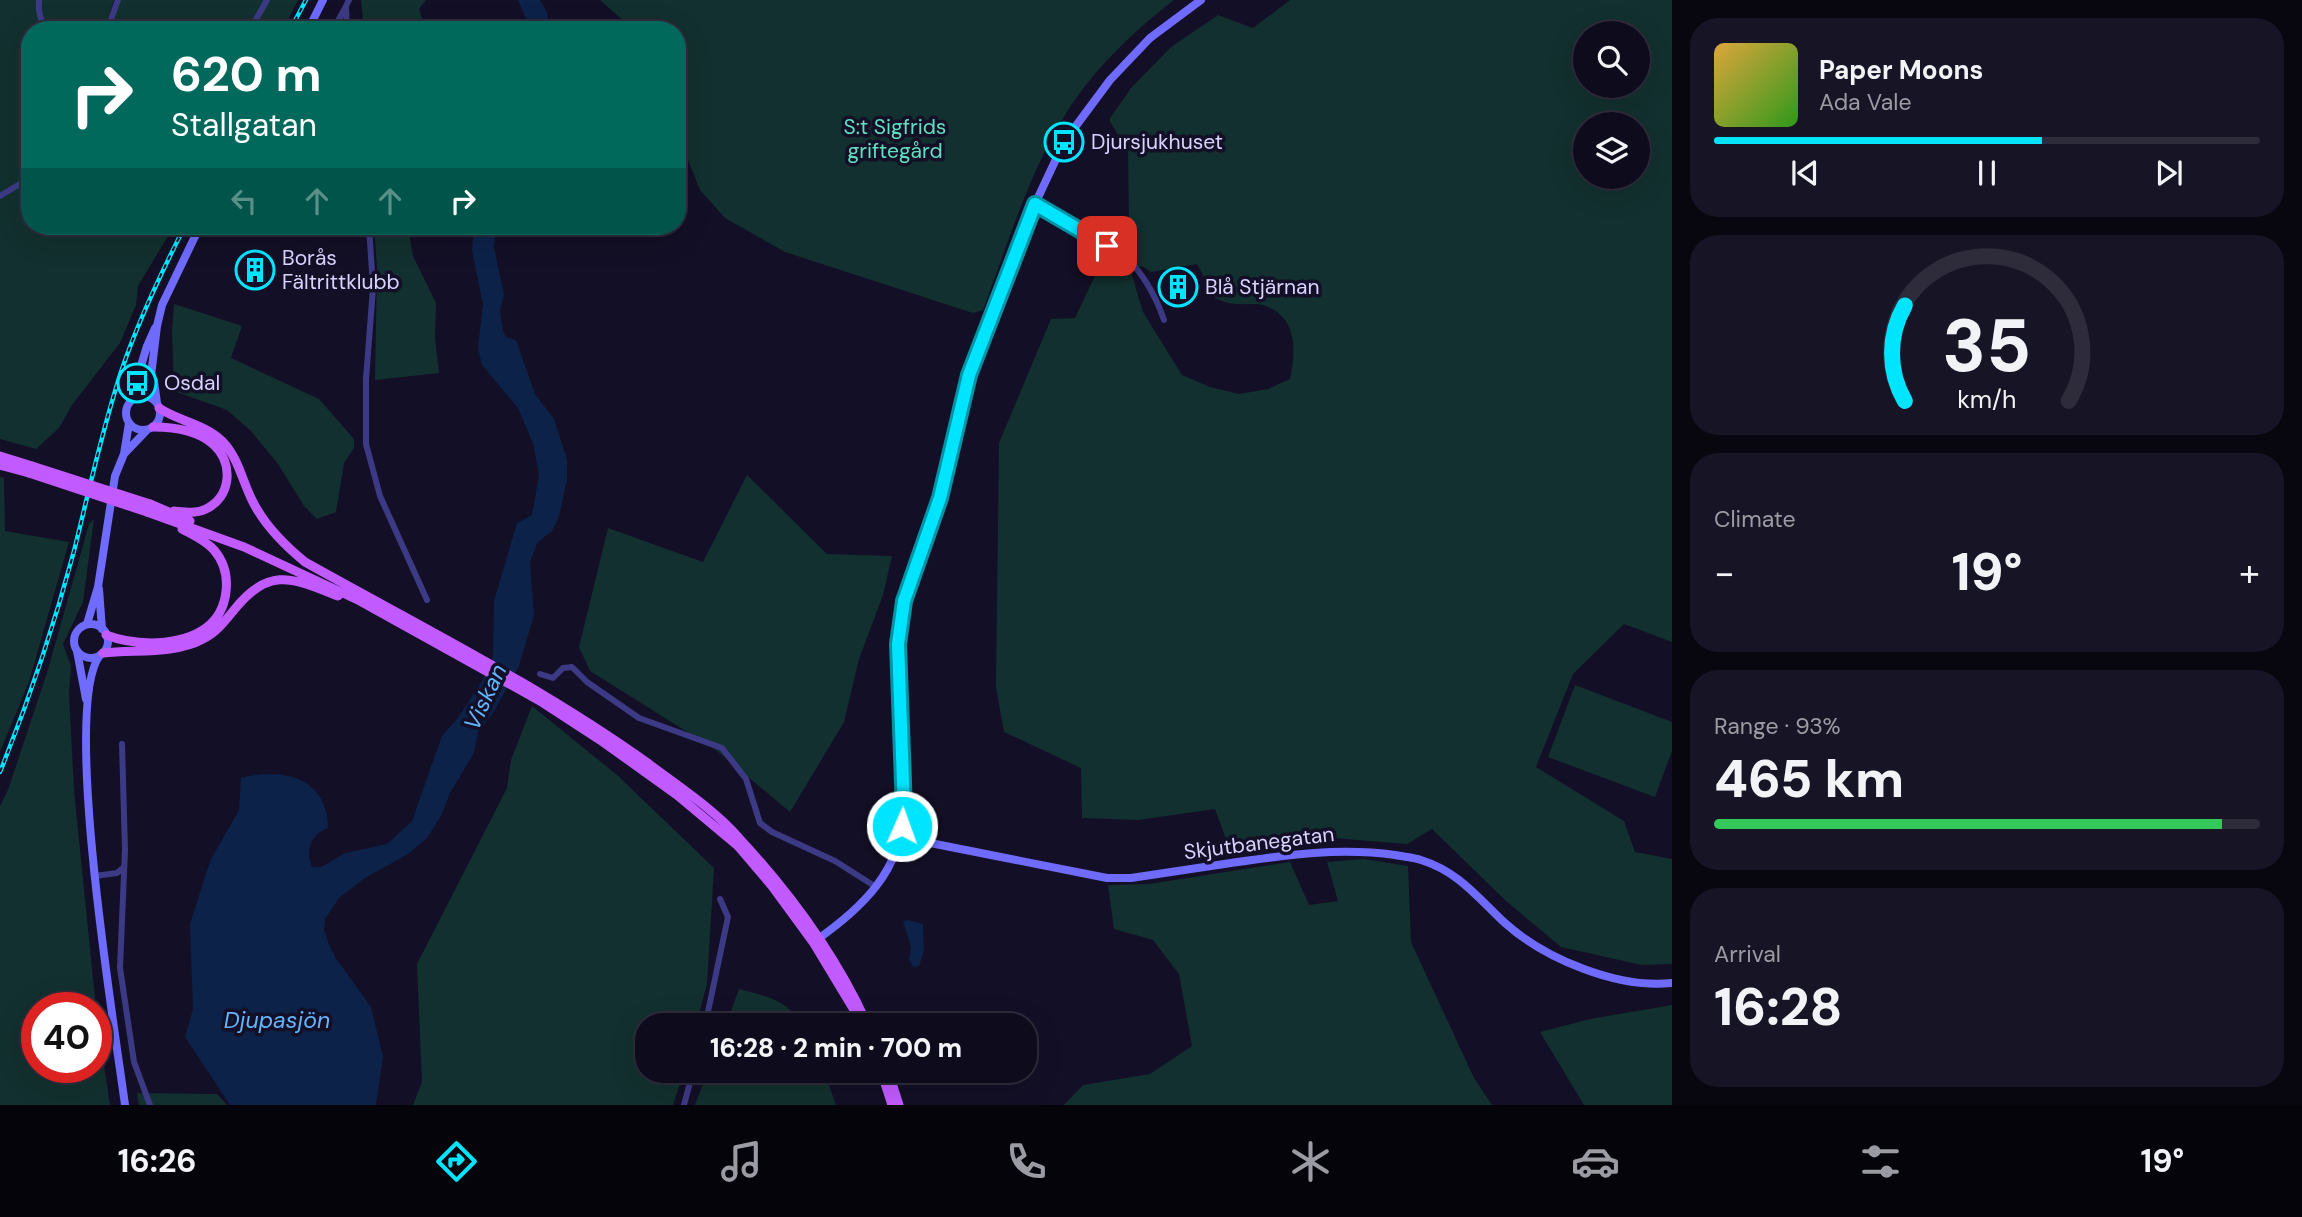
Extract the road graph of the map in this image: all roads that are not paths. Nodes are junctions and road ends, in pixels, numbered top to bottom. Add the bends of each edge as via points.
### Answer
1 (39, 0) edge
2 (118, 0) edge
3 (267, 0) edge
4 (323, 0) edge
5 (1200, 0) edge
6 (348, 3) edge
7 (41, 21) edge
8 (110, 21) edge
9 (255, 21) edge
10 (312, 21) edge
11 (338, 21) edge
12 (347, 21) edge
13 (21, 183) edge
14 (0, 196) edge
15 (1035, 204) junction
16 (196, 235) edge
17 (370, 235) edge
18 (1164, 320) dead end
19 (157, 326) junction
20 (149, 379) junction
21 (133, 400) junction
22 (158, 406) junction
23 (129, 423) junction
24 (150, 429) junction
25 (124, 454) junction
26 (0, 456) edge
27 (0, 465) edge
28 (31, 469) junction
29 (151, 510) junction
30 (169, 511) junction
31 (98, 587) junction
32 (361, 598) junction
33 (427, 600) dead end
34 (87, 624) junction
35 (104, 632) junction
36 (77, 651) junction
37 (101, 654) junction
38 (540, 674) dead end
39 (86, 702) junction
40 (122, 744) dead end
41 (900, 837) junction
42 (124, 867) junction
43 (95, 876) junction
44 (876, 887) junction
45 (720, 899) dead end
46 (816, 940) junction
47 (1672, 983) edge
48 (708, 1013) edge
49 (856, 1013) edge
50 (862, 1013) edge
51 (690, 1083) edge
52 (885, 1083) edge
53 (892, 1083) edge
54 (125, 1105) edge
55 (150, 1105) edge
56 (684, 1105) edge
57 (892, 1105) edge
58 (899, 1105) edge

1 - 7 street
2 - 8 street
3 - 9 street
4 - 10 street
5 - 15 street via 1150,38 1102,89 1064,142
6 - 11 street
6 - 12 street
13 - 14 street
15 - 18 street via 1134,264
15 - 41 street via 969,375 940,498 902,608 898,644 904,810
16 - 19 street
17 - 33 street via 373,288 366,444 380,496
19 - 20 street
19 - 21 street
20 - 21 street
20 - 22 street via 154,381
21 - 22 street via 148,397
21 - 23 street via 126,413
22 - 24 street via 159,420
22 - 32 main road via 222,441 258,512 275,535 305,562
23 - 24 street via 135,429
23 - 25 street
24 - 25 street
24 - 30 main road via 177,428 203,437 219,451 227,468 222,495 207,508
25 - 31 street via 115,475
26 - 28 main road
27 - 28 main road
28 - 29 main road, bridge
29 - 30 main road
29 - 32 main road
29 - 35 main road via 212,547 226,575 224,602 208,626 188,637 149,642 119,639
30 - 32 main road
31 - 34 street
31 - 35 street
32 - 37 main road via 345,599 295,581 272,580 257,585 215,632 196,643
32 - 46 main road via 542,697 677,795 738,846
34 - 35 street
34 - 36 street via 76,633
35 - 37 street via 108,643
36 - 37 street via 85,657
36 - 39 street
37 - 39 street via 91,672
38 - 44 street via 553,678 562,668 572,667 639,718 722,748 746,779 760,823
39 - 43 street
40 - 42 street
41 - 44 street
41 - 47 street, Skjutbanegatan via 1107,878 1306,852 1341,850 1420,859 1467,884 1506,924 1561,960 1642,983
42 - 43 street via 117,873
42 - 55 street via 120,968 134,1062
43 - 54 street
44 - 46 street via 861,906
45 - 48 street via 728,917
46 - 49 main road
46 - 50 main road
51 - 56 street
52 - 57 main road
53 - 58 main road

